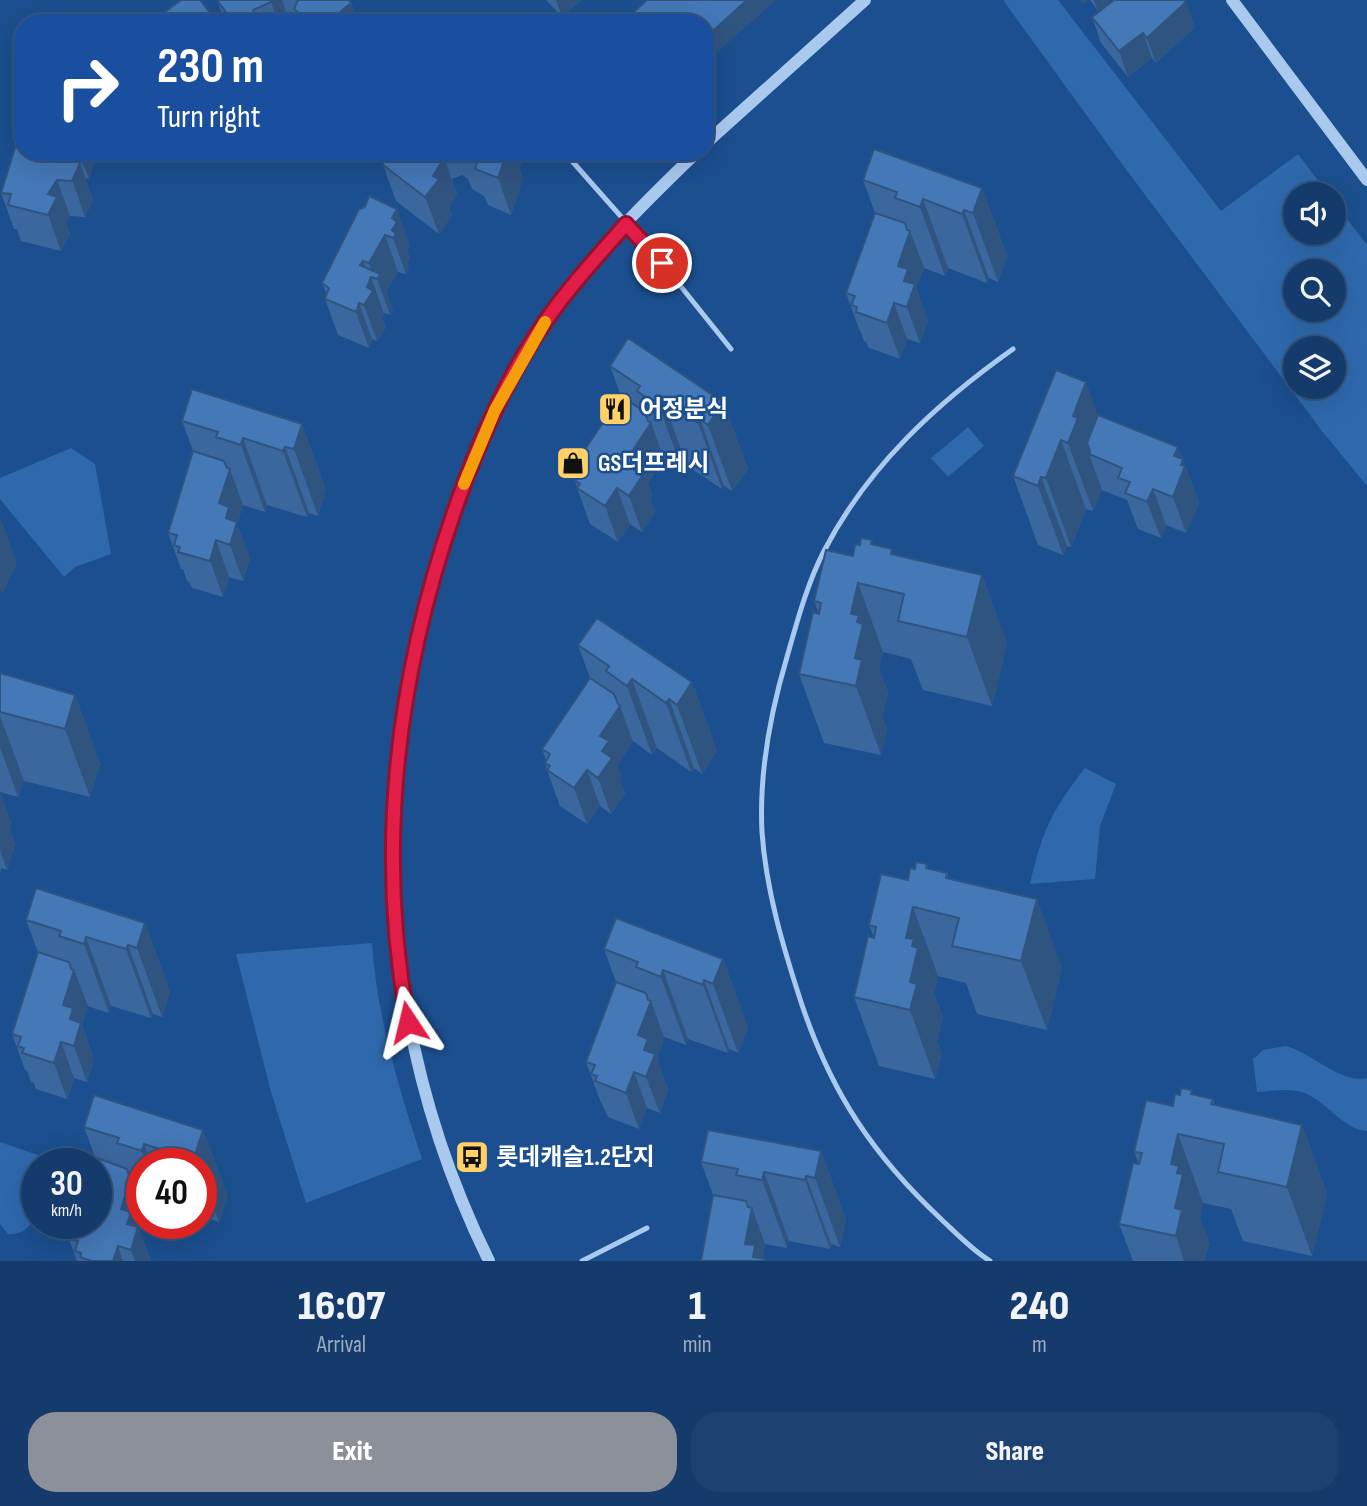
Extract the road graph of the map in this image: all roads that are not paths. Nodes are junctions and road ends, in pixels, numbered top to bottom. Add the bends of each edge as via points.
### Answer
1 (865, 0) edge
2 (1232, 0) edge
3 (714, 136) edge
4 (572, 161) edge
5 (688, 161) edge
6 (1367, 180) edge
7 (626, 224) junction
8 (731, 349) dead end
9 (1013, 349) dead end
10 (647, 1228) dead end
11 (489, 1261) edge
12 (582, 1261) edge
13 (990, 1261) edge

1 - 3 street
2 - 6 street
4 - 7 lane
5 - 7 street
7 - 8 lane
7 - 11 street via 545,322 495,410 429,588 417,629 401,726 393,887 401,983 426,1101
9 - 13 lane via 966,383 904,440 842,519 818,565 785,662 764,755 761,798 762,836 781,939 834,1085 906,1185
10 - 12 lane

